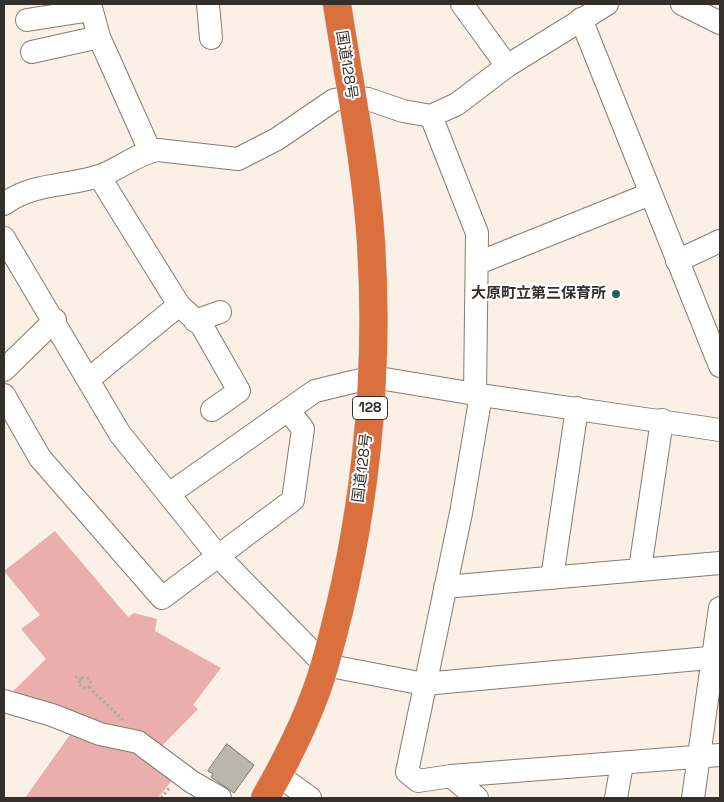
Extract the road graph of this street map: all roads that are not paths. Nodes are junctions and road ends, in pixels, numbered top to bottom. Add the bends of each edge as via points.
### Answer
1 (208, 4) edge
2 (337, 4) edge
3 (462, 4) edge
4 (607, 4) edge
5 (682, 4) edge
6 (94, 6) edge
7 (581, 19) junction
8 (27, 20) dead end
9 (720, 23) edge
10 (99, 37) junction
11 (211, 38) dead end
12 (32, 52) dead end
13 (507, 66) junction
14 (351, 97) junction
15 (431, 116) junction
16 (150, 151) junction
17 (99, 176) junction
18 (650, 194) junction
19 (4, 204) edge
20 (4, 238) edge
21 (720, 241) edge
22 (677, 261) junction
23 (478, 263) junction
24 (179, 305) junction
25 (220, 312) dead end
26 (54, 320) junction
27 (196, 321) junction
28 (720, 366) edge
29 (4, 370) edge
30 (373, 376) junction
31 (89, 379) junction
32 (4, 395) edge
33 (478, 395) junction
34 (577, 408) junction
35 (212, 410) dead end
36 (288, 410) junction
37 (662, 420) junction
38 (720, 430) edge
39 (169, 494) junction
40 (218, 556) junction
41 (720, 563) edge
42 (640, 569) junction
43 (552, 578) junction
44 (445, 586) junction
45 (720, 608) edge
46 (717, 657) edge
47 (325, 665) junction
48 (424, 684) junction
49 (4, 701) edge
50 (710, 756) edge
51 (622, 764) junction
52 (451, 776) junction
53 (272, 787) edge
54 (220, 798) edge
55 (310, 798) edge
56 (477, 798) edge
57 (616, 798) edge
58 (693, 798) edge

1 - 11 street
2 - 14 highway, 国道128号 / 128
3 - 13 street
4 - 7 street
5 - 9 street
6 - 8 street
6 - 10 street
7 - 13 street
7 - 18 street
10 - 12 street
10 - 16 street
13 - 15 street via 457,104
14 - 15 street
14 - 16 street via 334,100 277,140 238,159
14 - 30 highway, 国道128号 / 128 via 371,241
15 - 23 street via 477,232
16 - 17 street
17 - 19 street via 32,189
17 - 24 street
18 - 22 street
18 - 23 street
20 - 26 street
21 - 22 street
22 - 28 street
23 - 33 street
24 - 27 street
24 - 31 street
25 - 27 street
26 - 29 street
26 - 31 street
27 - 35 street via 239,391
30 - 33 street
30 - 36 street via 315,391
30 - 47 highway, 国道128号 / 128 via 355,529
31 - 39 street via 120,434
32 - 40 street via 40,458 162,598
33 - 34 street
33 - 44 street via 461,513
34 - 37 street
34 - 43 street
36 - 39 street
36 - 40 street via 303,429 294,500
37 - 38 street
37 - 42 street
39 - 40 street
40 - 47 street
41 - 42 street
42 - 43 street
43 - 44 street
44 - 48 street
45 - 46 street
46 - 48 street
46 - 50 street
47 - 48 street
47 - 53 highway, 国道128号 / 128
48 - 52 street via 408,772 418,781
49 - 54 street via 100,734 138,742 192,782
50 - 51 street
50 - 58 street
51 - 52 street
51 - 57 street
52 - 56 street
53 - 55 street

